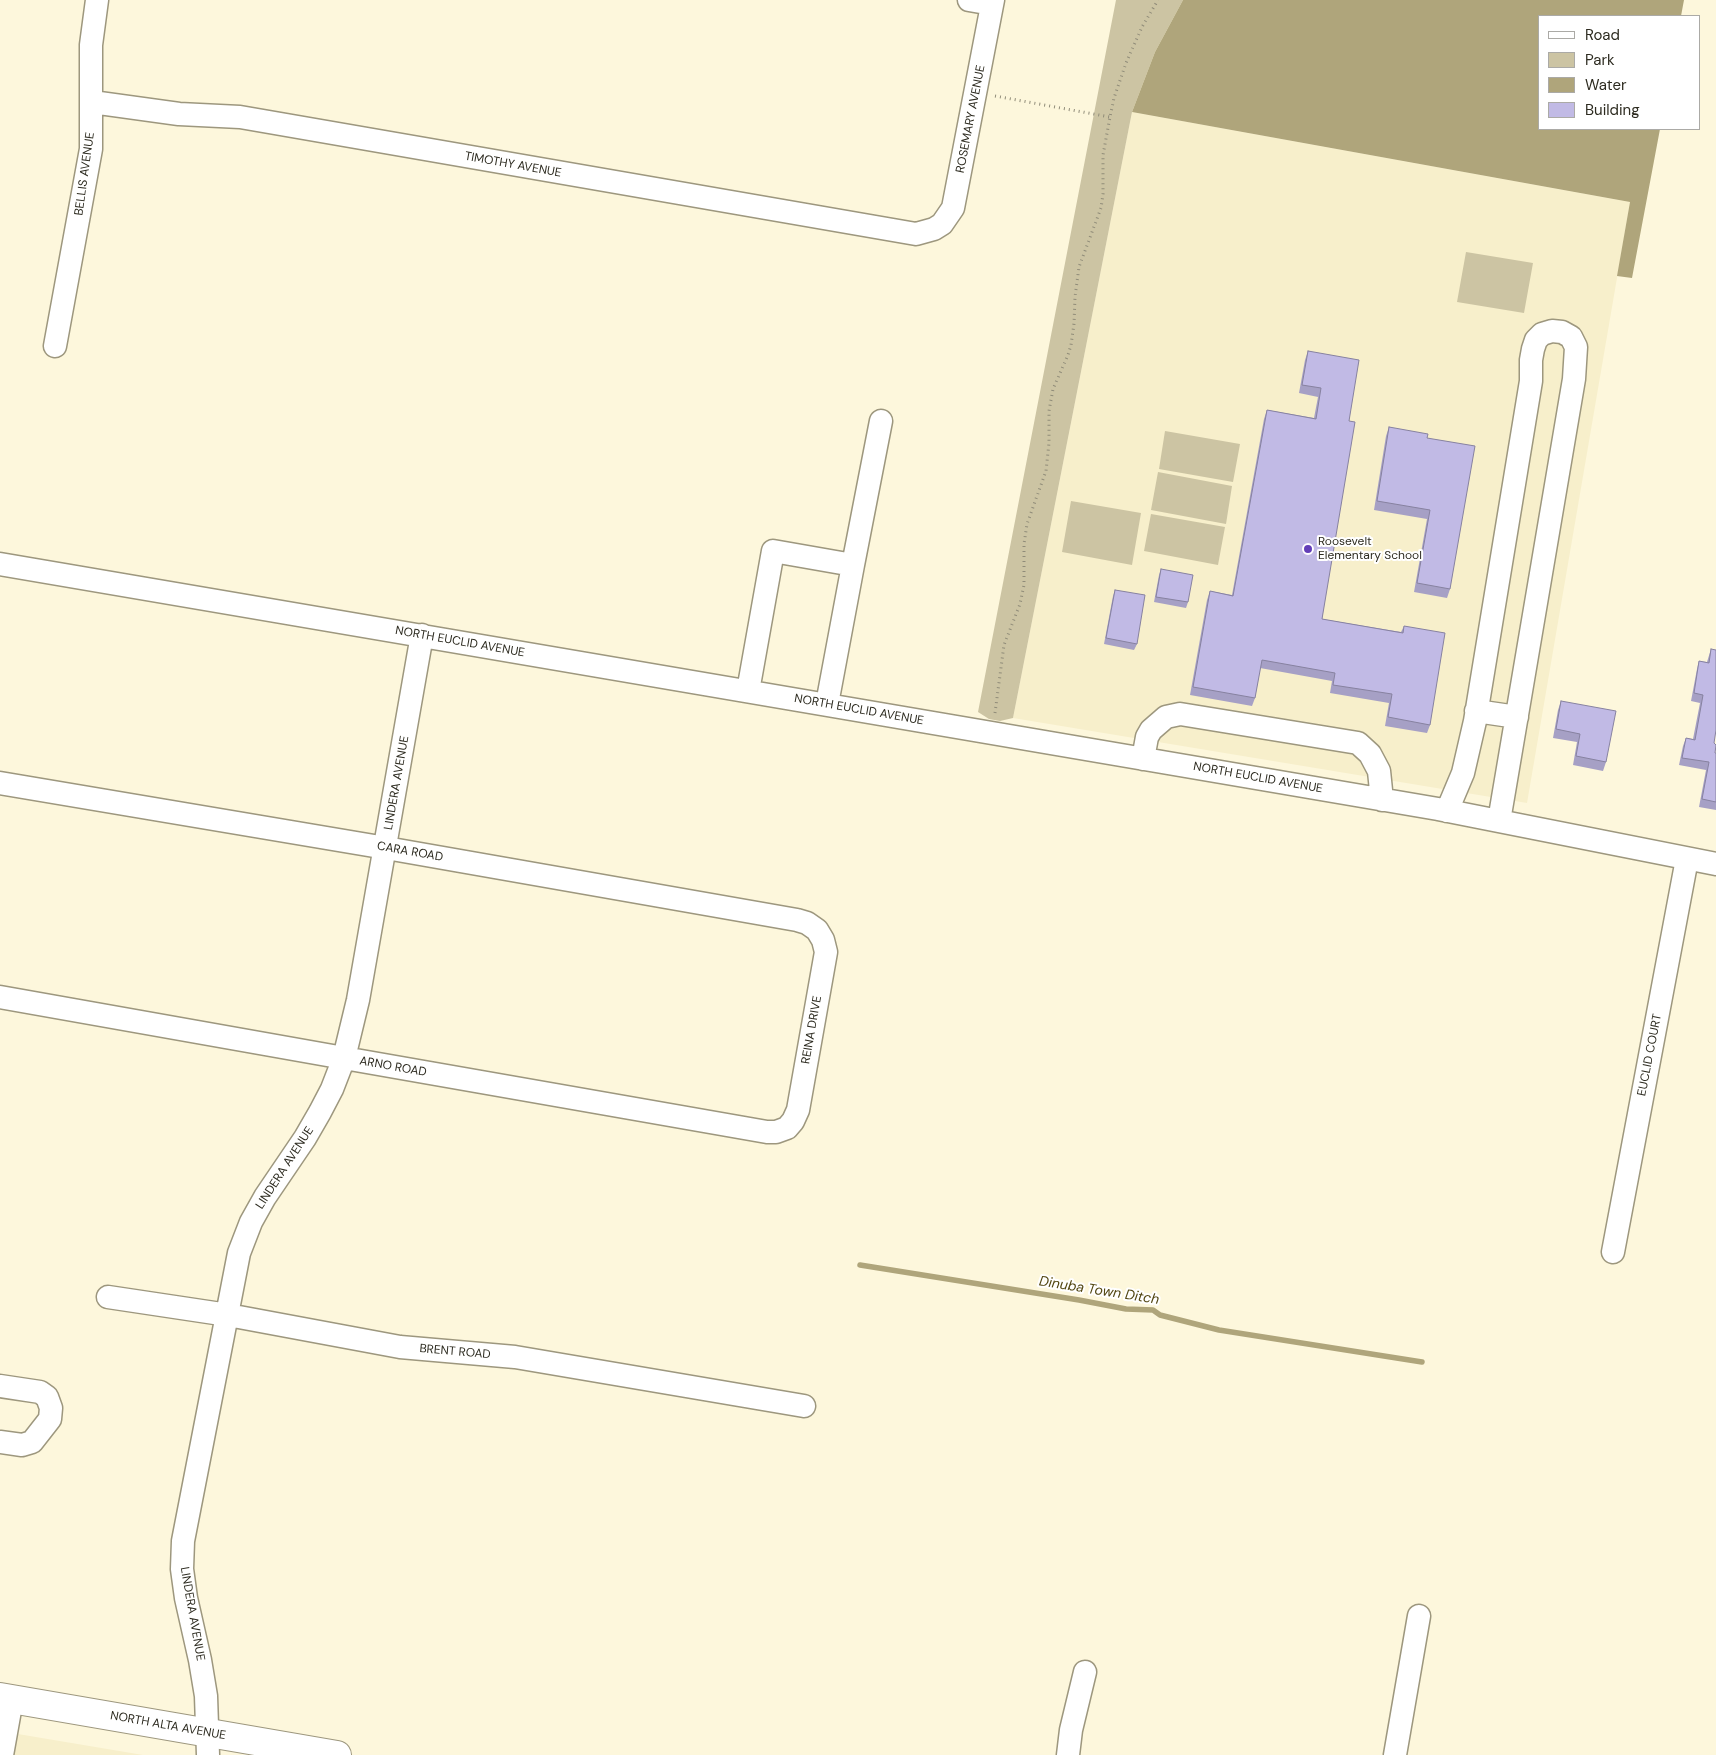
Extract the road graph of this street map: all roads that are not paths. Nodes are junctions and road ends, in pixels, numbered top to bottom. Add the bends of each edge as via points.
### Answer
1 (97, 0) edge
2 (969, 0) edge
3 (992, 2) edge
4 (92, 102) junction
5 (934, 229) joint
6 (55, 346) dead end
7 (881, 420) dead end
8 (0, 564) edge
9 (853, 565) junction
10 (422, 635) junction
11 (748, 691) junction
12 (827, 704) junction
13 (1476, 711) junction
14 (1516, 717) junction
15 (1143, 759) junction
16 (0, 783) edge
17 (1382, 800) junction
18 (1447, 811) junction
19 (1499, 821) junction
20 (386, 848) junction
21 (1687, 859) junction
22 (1716, 864) edge
23 (817, 930) joint
24 (0, 997) edge
25 (344, 1058) junction
26 (787, 1128) joint
27 (1612, 1252) dead end
28 (108, 1297) dead end
29 (228, 1315) junction
30 (0, 1386) edge
31 (804, 1406) dead end
32 (0, 1442) edge
33 (1419, 1616) dead end
34 (1085, 1672) dead end
35 (6, 1698) edge
36 (207, 1744) edge
37 (2, 1755) edge
38 (337, 1755) edge
39 (1068, 1755) edge
40 (1395, 1755) edge

1 - 4 street, BELLIS AVENUE via 91,46
2 - 3 street
3 - 5 street, ROSEMARY AVENUE via 953,208 942,224
4 - 5 street, TIMOTHY AVENUE via 179,114 240,117 907,233
4 - 6 street, BELLIS AVENUE via 88,174
7 - 9 street
8 - 10 street, NORTH EUCLID AVENUE
9 - 11 street via 773,551
9 - 12 street
10 - 11 street, NORTH EUCLID AVENUE
10 - 20 street, LINDERA AVENUE
11 - 12 street, NORTH EUCLID AVENUE
12 - 15 street, NORTH EUCLID AVENUE
13 - 14 street
13 - 14 street via 1531,381 1531,360 1536,340 1542,334 1562,332 1576,347 1574,379
13 - 18 street via 1463,774
14 - 19 street
15 - 17 street, NORTH EUCLID AVENUE
15 - 17 street via 1151,730 1166,717 1180,714 1349,741 1358,743 1370,754 1379,771
16 - 20 street, CARA ROAD
17 - 18 street, NORTH EUCLID AVENUE
18 - 19 street, NORTH EUCLID AVENUE
19 - 21 street, NORTH EUCLID AVENUE
20 - 23 street, CARA ROAD via 797,920
20 - 25 street, LINDERA AVENUE
21 - 22 street, NORTH EUCLID AVENUE
21 - 27 street, EUCLID COURT
23 - 26 street, REINA DRIVE via 826,952 798,1110
24 - 25 street, ARNO ROAD
25 - 26 street, ARNO ROAD via 767,1132
25 - 29 street, LINDERA AVENUE via 320,1112 251,1222 239,1253
28 - 29 street, BRENT ROAD
29 - 31 street, BRENT ROAD via 400,1347 515,1358
29 - 36 street, LINDERA AVENUE via 183,1541 182,1569 206,1696
30 - 32 street via 40,1392 52,1408 50,1419 32,1442 22,1445
33 - 40 street
34 - 39 street
35 - 36 main road, NORTH ALTA AVENUE
35 - 37 street
36 - 38 main road, NORTH ALTA AVENUE

